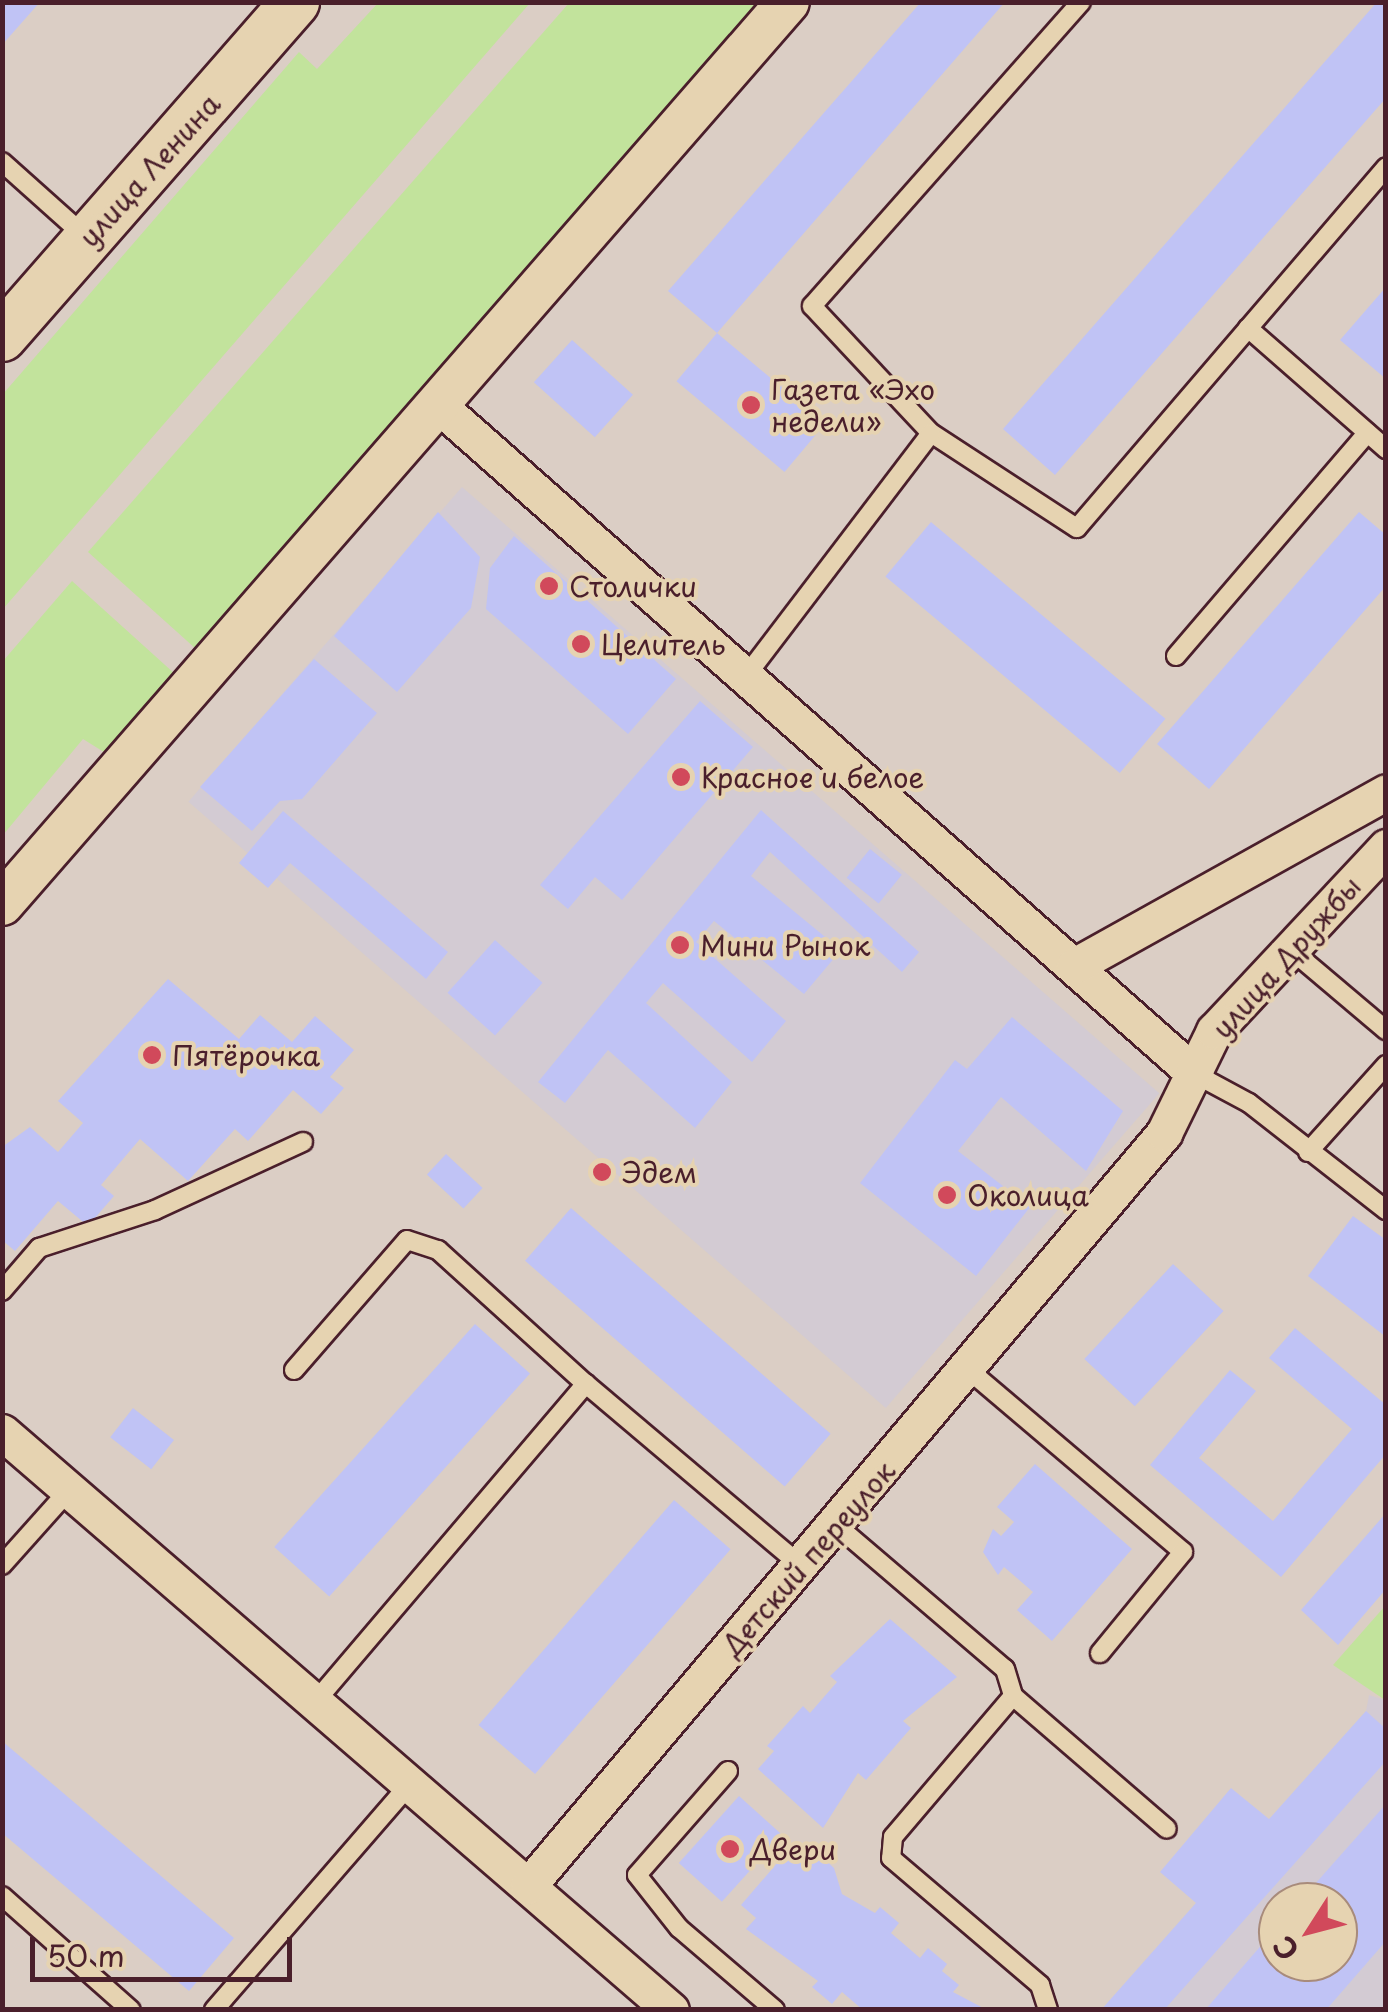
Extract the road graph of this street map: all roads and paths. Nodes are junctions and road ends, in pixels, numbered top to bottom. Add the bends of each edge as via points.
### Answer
1 (295, 2) edge
2 (788, 2) edge
3 (1081, 2) edge
4 (2, 162) edge
5 (1386, 167) edge
6 (87, 238) junction
7 (1248, 328) junction
8 (2, 338) edge
9 (436, 404) junction
10 (931, 433) junction
11 (1367, 433) junction
12 (1386, 449) edge
13 (1176, 656) dead end
14 (746, 676) junction
15 (1386, 792) edge
16 (1386, 847) edge
17 (2, 904) edge
18 (1290, 949) junction
19 (1074, 966) junction
20 (1386, 1030) edge
21 (1386, 1065) edge
22 (1195, 1074) junction
23 (303, 1142) dead end
24 (1308, 1152) junction
25 (1386, 1210) edge
26 (2, 1291) edge
27 (294, 1370) dead end
28 (971, 1372) junction
29 (586, 1384) junction
30 (2, 1432) edge
31 (70, 1489) junction
32 (835, 1524) junction
33 (799, 1564) junction
34 (2, 1565) edge
35 (1100, 1653) dead end
36 (1013, 1696) junction
37 (314, 1702) junction
38 (728, 1770) dead end
39 (410, 1784) junction
40 (1167, 1829) dead end
41 (528, 1886) junction
42 (2, 1896) edge
43 (131, 2010) edge
44 (214, 2010) edge
45 (671, 2010) edge
46 (774, 2010) edge
47 (1048, 2010) edge

1 - 6 main road, улица Ленина
2 - 9 street
3 - 10 lane via 812,306
4 - 6 lane
5 - 7 lane
6 - 8 main road, улица Ленина
7 - 10 lane via 1078,528
7 - 11 lane
9 - 14 street
9 - 17 street
10 - 14 lane
11 - 12 lane
11 - 13 lane
14 - 19 street
15 - 19 street
16 - 18 street, улица Дружбы
18 - 20 lane
18 - 22 street, улица Дружбы via 1214,1031
19 - 22 street
21 - 24 lane
22 - 24 lane
22 - 28 street, Детский переулок via 1164,1133
23 - 26 lane via 154,1210 38,1248
24 - 25 lane
27 - 29 lane via 407,1240 438,1250
28 - 32 street, Детский переулок
28 - 35 lane via 1183,1552
29 - 33 lane
29 - 37 lane
30 - 31 street
31 - 34 lane
31 - 37 street
32 - 33 street, Детский переулок
32 - 36 lane via 1005,1669
33 - 41 street, Детский переулок
36 - 40 lane
36 - 47 lane via 893,1836 892,1858 1040,1985
37 - 39 street
38 - 46 lane via 637,1875 679,1928
39 - 41 street
39 - 44 lane
41 - 45 street
42 - 43 lane

